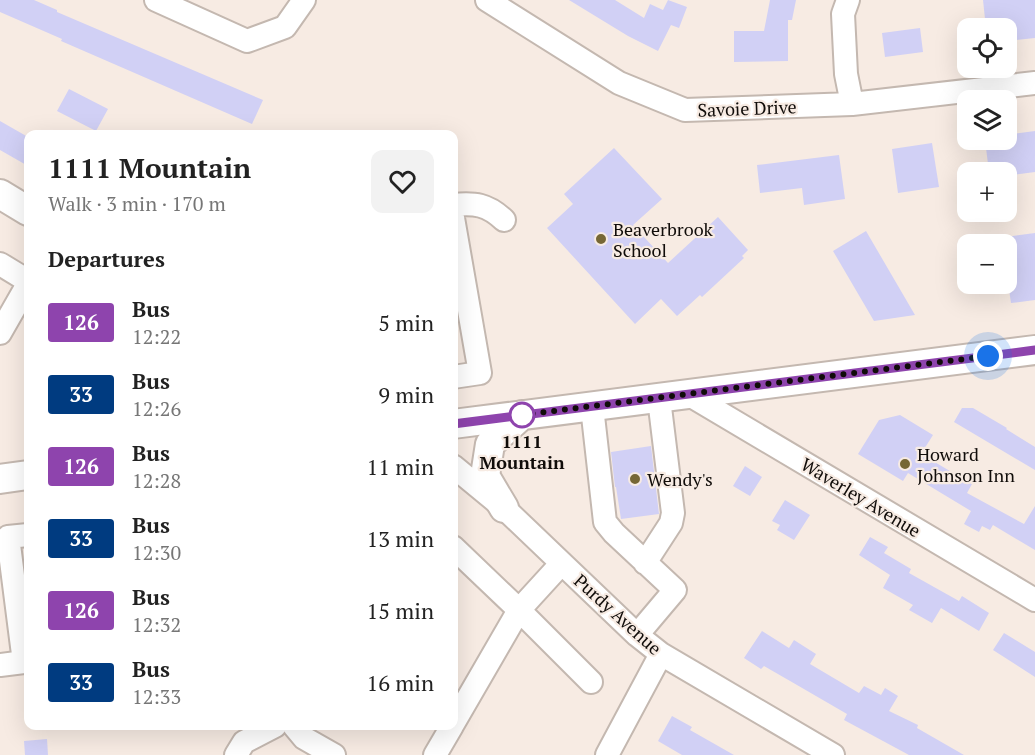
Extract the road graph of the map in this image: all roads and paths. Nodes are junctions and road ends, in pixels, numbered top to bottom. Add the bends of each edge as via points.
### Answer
1 (156, 0) edge
2 (304, 0) edge
3 (487, 0) edge
4 (848, 0) edge
5 (1035, 83) edge
6 (852, 104) junction
7 (0, 195) edge
8 (458, 204) edge
9 (24, 209) edge
10 (504, 220) dead end
11 (458, 247) edge
12 (0, 264) edge
13 (24, 279) edge
14 (24, 289) edge
15 (0, 333) edge
16 (1035, 350) edge
17 (458, 376) edge
18 (688, 394) junction
19 (658, 399) junction
20 (592, 407) junction
21 (522, 415) junction
22 (458, 423) edge
23 (458, 470) edge
24 (24, 476) edge
25 (0, 479) edge
26 (504, 508) junction
27 (664, 533) junction
28 (620, 539) junction
29 (12, 540) edge
30 (458, 553) edge
31 (645, 563) junction
32 (561, 564) junction
33 (1035, 600) edge
34 (519, 610) junction
35 (638, 635) junction
36 (661, 654) junction
37 (0, 665) edge
38 (591, 682) dead end
39 (458, 715) edge
40 (267, 730) edge
41 (297, 730) edge
42 (449, 730) edge
43 (236, 755) edge
44 (334, 755) edge
45 (435, 755) edge
46 (607, 755) edge
47 (833, 755) edge

1 - 2 street via 247,41 285,27
3 - 6 street, Savoie Drive via 619,83 685,110
4 - 6 street via 843,14
5 - 6 street, Savoie Drive
7 - 9 main road
8 - 10 street via 486,206
11 - 17 street via 480,373
12 - 13 street
14 - 15 street
16 - 18 main road
18 - 19 main road
18 - 33 street, Waverley Avenue
19 - 20 main road
19 - 27 street via 673,513
20 - 21 main road
20 - 28 street via 605,522
21 - 22 main road
21 - 26 main road via 490,444 485,476
23 - 26 street, Purdy Avenue
24 - 25 main road
26 - 32 street, Purdy Avenue
27 - 28 street via 636,543
27 - 31 street
28 - 31 street
29 - 37 street via 24,662
30 - 34 street
31 - 35 street via 675,590
32 - 34 street
32 - 35 street, Purdy Avenue
34 - 38 street
34 - 39 street
35 - 36 street, Purdy Avenue
36 - 46 street
36 - 47 street, Purdy Avenue
40 - 43 street via 244,742
41 - 44 street
42 - 45 street

